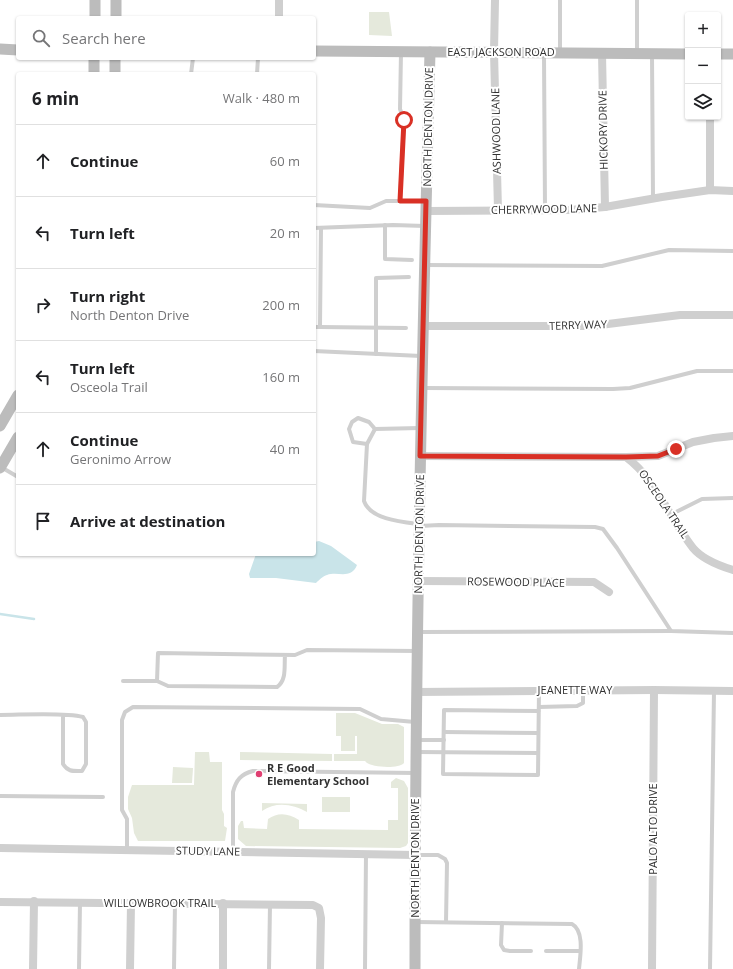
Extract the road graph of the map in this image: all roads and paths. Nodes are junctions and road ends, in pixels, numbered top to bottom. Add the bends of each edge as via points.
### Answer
1 (95, 0) edge
2 (116, 0) edge
3 (279, 0) edge
4 (495, 0) edge
5 (560, 0) edge
6 (637, 0) edge
7 (95, 16) edge
8 (116, 16) edge
9 (279, 16) edge
10 (0, 50) edge
11 (16, 50) edge
12 (316, 51) edge
13 (401, 52) junction
14 (430, 52) junction
15 (494, 52) junction
16 (544, 53) junction
17 (560, 53) junction
18 (602, 53) junction
19 (637, 53) junction
20 (652, 53) junction
21 (685, 54) edge
22 (721, 54) edge
23 (733, 54) edge
24 (94, 60) edge
25 (115, 60) edge
26 (193, 60) edge
27 (258, 60) edge
28 (94, 72) edge
29 (115, 72) edge
30 (191, 72) edge
31 (257, 72) edge
32 (710, 120) edge
33 (710, 190) junction
34 (733, 191) edge
35 (654, 198) junction
36 (400, 201) junction
37 (316, 205) edge
38 (426, 206) junction
39 (605, 207) junction
40 (498, 210) junction
41 (545, 210) junction
42 (385, 225) junction
43 (425, 226) junction
44 (316, 228) edge
45 (321, 228) junction
46 (733, 251) edge
47 (412, 260) dead end
48 (424, 265) junction
49 (409, 277) dead end
50 (733, 314) edge
51 (422, 326) junction
52 (316, 327) edge
53 (320, 327) junction
54 (376, 328) junction
55 (406, 328) dead end
56 (316, 351) edge
57 (376, 354) junction
58 (422, 356) junction
59 (733, 371) edge
60 (421, 388) junction
61 (16, 398) edge
62 (0, 426) edge
63 (421, 428) junction
64 (375, 429) junction
65 (733, 436) edge
66 (16, 440) edge
67 (366, 444) junction
68 (420, 456) junction
69 (626, 457) junction
70 (0, 467) edge
71 (16, 477) edge
72 (733, 498) edge
73 (672, 514) junction
74 (420, 525) junction
75 (733, 570) edge
76 (419, 581) junction
77 (609, 592) dead end
78 (418, 632) junction
79 (671, 632) junction
80 (733, 633) edge
81 (417, 651) junction
82 (285, 655) junction
83 (123, 681) dead end
84 (157, 681) junction
85 (539, 690) junction
86 (583, 690) junction
87 (654, 690) junction
88 (714, 691) junction
89 (733, 691) edge
90 (416, 692) junction
91 (539, 709) junction
92 (0, 715) edge
93 (63, 715) junction
94 (416, 722) junction
95 (444, 732) junction
96 (538, 733) junction
97 (416, 740) junction
98 (444, 740) junction
99 (416, 752) junction
100 (444, 752) junction
101 (538, 753) junction
102 (416, 773) junction
103 (0, 796) edge
104 (103, 797) dead end
105 (0, 848) edge
106 (128, 850) junction
107 (233, 851) junction
108 (366, 853) junction
109 (415, 855) junction
110 (34, 901) junction
111 (0, 902) edge
112 (80, 902) junction
113 (130, 903) junction
114 (175, 903) junction
115 (223, 903) junction
116 (270, 904) junction
117 (415, 922) junction
118 (446, 922) junction
119 (502, 923) junction
120 (531, 951) dead end
121 (546, 951) dead end
122 (580, 951) junction
123 (33, 969) edge
124 (79, 969) edge
125 (130, 969) edge
126 (174, 969) edge
127 (223, 969) edge
128 (269, 969) edge
129 (320, 969) edge
130 (365, 969) edge
131 (415, 969) edge
132 (579, 969) edge
133 (652, 969) edge
134 (710, 969) edge

1 - 7 street
2 - 8 street
3 - 9 street
4 - 15 street, ASHWOOD LANE
5 - 17 lane
6 - 19 lane
10 - 11 street
12 - 13 street, EAST JACKSON ROAD
13 - 14 street, EAST JACKSON ROAD
13 - 36 lane via 400,109 404,120
14 - 15 street, EAST JACKSON ROAD
14 - 38 street, NORTH DENTON DRIVE
15 - 16 street, EAST JACKSON ROAD
15 - 40 street, ASHWOOD LANE
16 - 17 street, EAST JACKSON ROAD
16 - 41 lane
17 - 18 street, EAST JACKSON ROAD
18 - 19 street, EAST JACKSON ROAD
18 - 39 street, HICKORY DRIVE
19 - 20 street, EAST JACKSON ROAD
20 - 21 street, EAST JACKSON ROAD
20 - 35 lane
22 - 23 street
24 - 28 street
25 - 29 street
26 - 30 lane
27 - 31 lane
32 - 33 street
33 - 34 street, CHERRYWOOD LANE
33 - 35 street, CHERRYWOOD LANE
35 - 39 street, CHERRYWOOD LANE
36 - 37 lane via 386,201 370,208
36 - 38 lane
38 - 40 street, CHERRYWOOD LANE
38 - 43 street, NORTH DENTON DRIVE
39 - 41 street, CHERRYWOOD LANE
40 - 41 street, CHERRYWOOD LANE
42 - 43 lane
42 - 45 lane
42 - 47 lane via 385,259
43 - 48 street, NORTH DENTON DRIVE
44 - 45 lane
45 - 53 lane
46 - 48 lane via 669,250 602,266
48 - 51 street, NORTH DENTON DRIVE
49 - 54 lane via 376,278
50 - 51 street, TERRY WAY via 680,315 592,326
51 - 58 street, NORTH DENTON DRIVE
52 - 53 lane
53 - 54 lane
54 - 55 lane
54 - 57 lane
56 - 57 lane
57 - 58 lane
58 - 60 street, NORTH DENTON DRIVE
59 - 60 lane via 697,371 630,388 613,389
60 - 63 street, NORTH DENTON DRIVE
61 - 62 street
63 - 64 lane
63 - 68 street, NORTH DENTON DRIVE
64 - 67 lane
64 - 67 lane via 368,422 358,418 352,422 349,429 353,442
65 - 69 street via 693,442 658,456
66 - 70 street
67 - 74 lane via 366,506 372,512 396,521
68 - 69 street
68 - 74 street, NORTH DENTON DRIVE
69 - 73 street, OSCEOLA TRAIL via 645,474
70 - 71 lane
72 - 73 lane via 702,499
73 - 75 street, OSCEOLA TRAIL via 694,549 708,559
74 - 76 street, NORTH DENTON DRIVE
74 - 79 lane via 595,526 603,529 645,588
76 - 77 street, ROSEWOOD PLACE via 594,582
76 - 78 street, NORTH DENTON DRIVE
78 - 79 lane
78 - 81 street, NORTH DENTON DRIVE
79 - 80 lane
81 - 82 lane via 307,650 295,655
81 - 90 street, NORTH DENTON DRIVE
82 - 84 lane via 158,653
82 - 84 lane via 284,678 277,687 168,686
83 - 84 lane
85 - 86 street, JEANETTE WAY
85 - 90 street, JEANETTE WAY
85 - 91 lane
86 - 87 street, JEANETTE WAY
86 - 91 lane via 583,703 578,706
87 - 88 street, JEANETTE WAY
87 - 133 street, PALO ALTO DRIVE
88 - 89 street, JEANETTE WAY
88 - 134 lane
90 - 94 street, NORTH DENTON DRIVE
91 - 95 lane via 444,710
91 - 96 lane
92 - 93 lane
93 - 93 lane via 83,717 86,722 86,764 82,771 70,771 63,764
94 - 97 street, NORTH DENTON DRIVE
94 - 106 lane via 381,719 360,709 133,707 125,712 122,720 122,810 126,819
95 - 96 lane
95 - 98 lane
96 - 101 lane
97 - 98 lane
97 - 99 street, NORTH DENTON DRIVE
98 - 100 lane
99 - 100 lane
99 - 102 street, NORTH DENTON DRIVE
100 - 101 lane
100 - 101 lane via 444,774 538,775
102 - 107 lane via 246,773 236,782 233,792
102 - 109 street, NORTH DENTON DRIVE
103 - 104 lane
105 - 106 street, STUDY LANE
106 - 107 street, STUDY LANE
107 - 108 street, STUDY LANE
108 - 109 street, STUDY LANE
108 - 130 lane
109 - 117 street, NORTH DENTON DRIVE
109 - 118 lane via 438,855 447,863
110 - 111 street, WILLOWBROOK TRAIL
110 - 112 street, WILLOWBROOK TRAIL
110 - 123 street
112 - 113 street, WILLOWBROOK TRAIL
112 - 124 lane
113 - 114 street, WILLOWBROOK TRAIL
113 - 125 street
114 - 115 street, WILLOWBROOK TRAIL
114 - 126 lane
115 - 116 street, WILLOWBROOK TRAIL
115 - 127 street
116 - 128 lane
116 - 129 street, WILLOWBROOK TRAIL via 313,905 318,908 321,918
117 - 118 lane
117 - 131 street, NORTH DENTON DRIVE
118 - 119 lane
119 - 120 lane via 501,945 504,950
119 - 122 lane via 572,924 579,931
121 - 122 lane
122 - 132 lane

